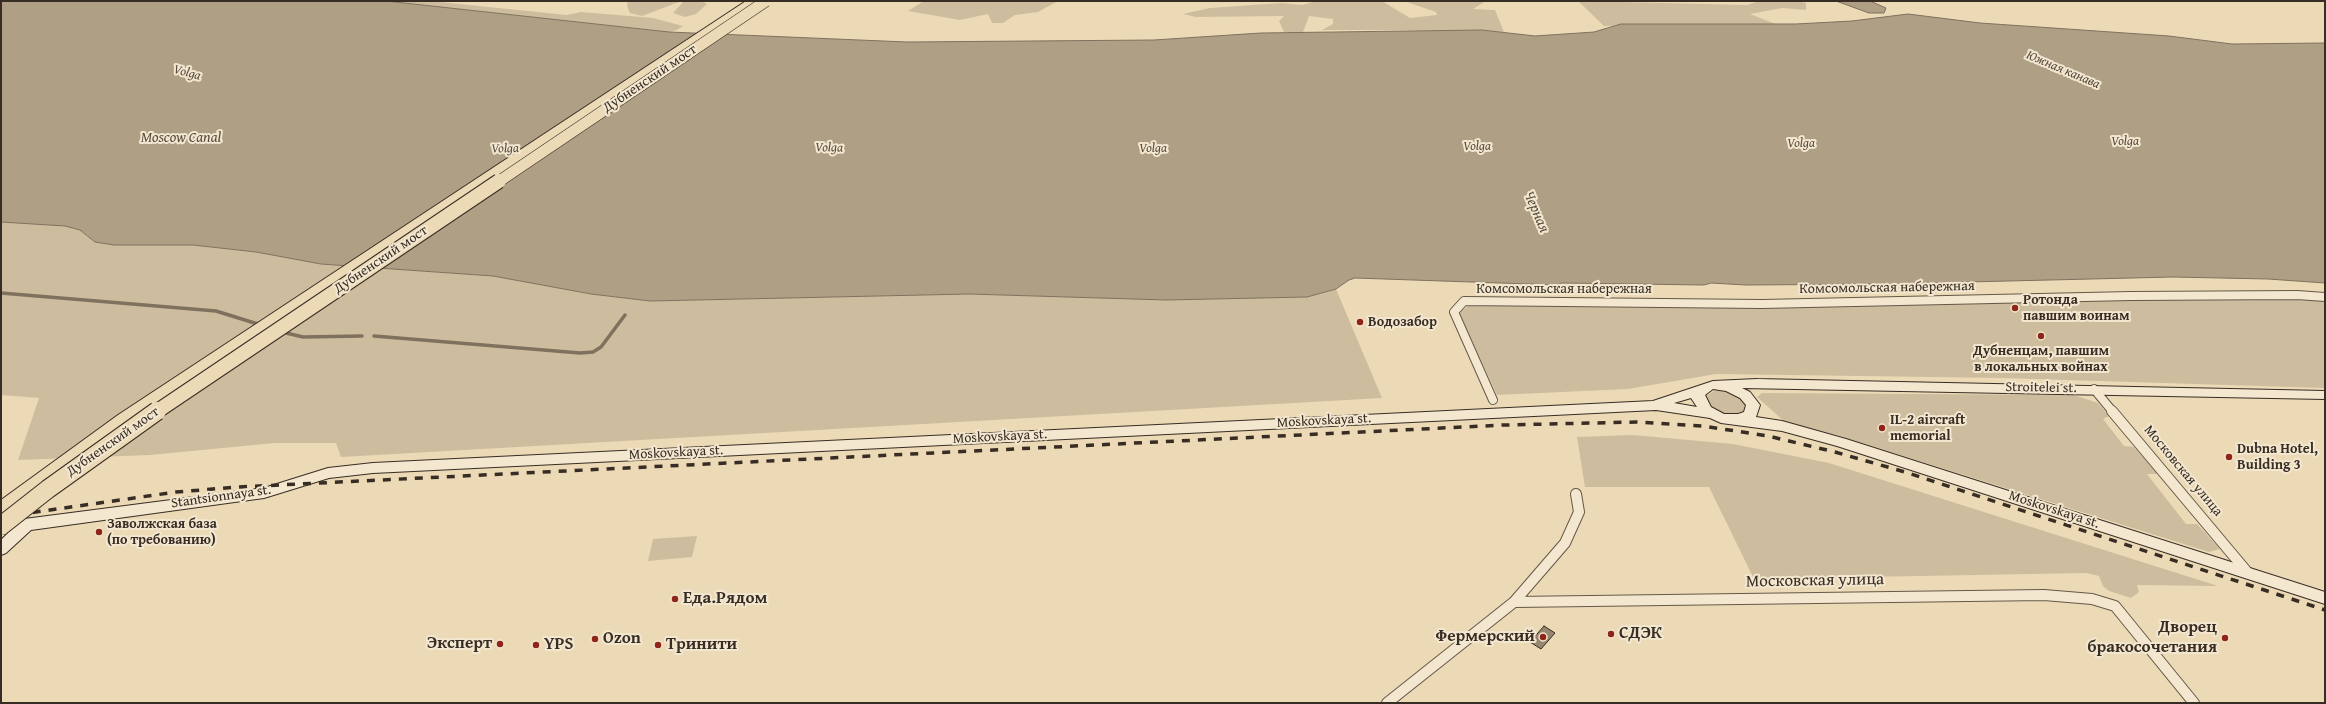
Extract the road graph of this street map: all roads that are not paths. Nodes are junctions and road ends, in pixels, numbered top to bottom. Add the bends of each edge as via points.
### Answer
1 (753, 1) edge
2 (766, 1) edge
3 (2325, 297) edge
4 (1757, 383) junction
5 (1721, 386) junction
6 (2094, 389) junction
7 (1701, 390) junction
8 (2325, 395) edge
9 (1493, 400) dead end
10 (1749, 400) junction
11 (1656, 405) junction
12 (1713, 414) junction
13 (1738, 419) junction
14 (1782, 426) junction
15 (344, 470) joint
16 (1576, 494) dead end
17 (1, 509) edge
18 (27, 524) junction
19 (1, 527) edge
20 (1, 549) edge
21 (2248, 573) junction
22 (2325, 598) edge
23 (1514, 602) junction
24 (1387, 703) edge
25 (2194, 703) edge

1 - 17 main road, Дубненский мост via 124,419
2 - 19 main road, Дубненский мост, bridge via 139,423 48,489
3 - 9 street, Комсомольская набережная via 2131,296 1762,304 1464,301 1454,312
4 - 5 main road, Stroitelei st.
4 - 6 main road, Stroitelei st.
4 - 10 main road
5 - 7 main road, Stroitelei st. via 1713,385
5 - 10 main road
6 - 8 main road, Stroitelei st.
6 - 21 street, Московская улица
7 - 11 main road, Stroitelei st.
7 - 12 main road via 1698,394 1701,405
10 - 13 main road via 1750,415
10 - 14 main road
11 - 12 main road
11 - 15 main road, Moskovskaya st.
12 - 13 main road via 1722,418
13 - 14 main road
14 - 21 main road, Moskovskaya st. via 1841,442
15 - 18 main road, Stantsionnaya st. via 264,493
16 - 23 street via 1579,512 1565,543
18 - 19 main road, Stantsionnaya st.
18 - 20 main road
21 - 22 main road, Moskovskaya st.
23 - 24 street
23 - 25 street, Московская улица via 2044,595 2092,599 2115,606

